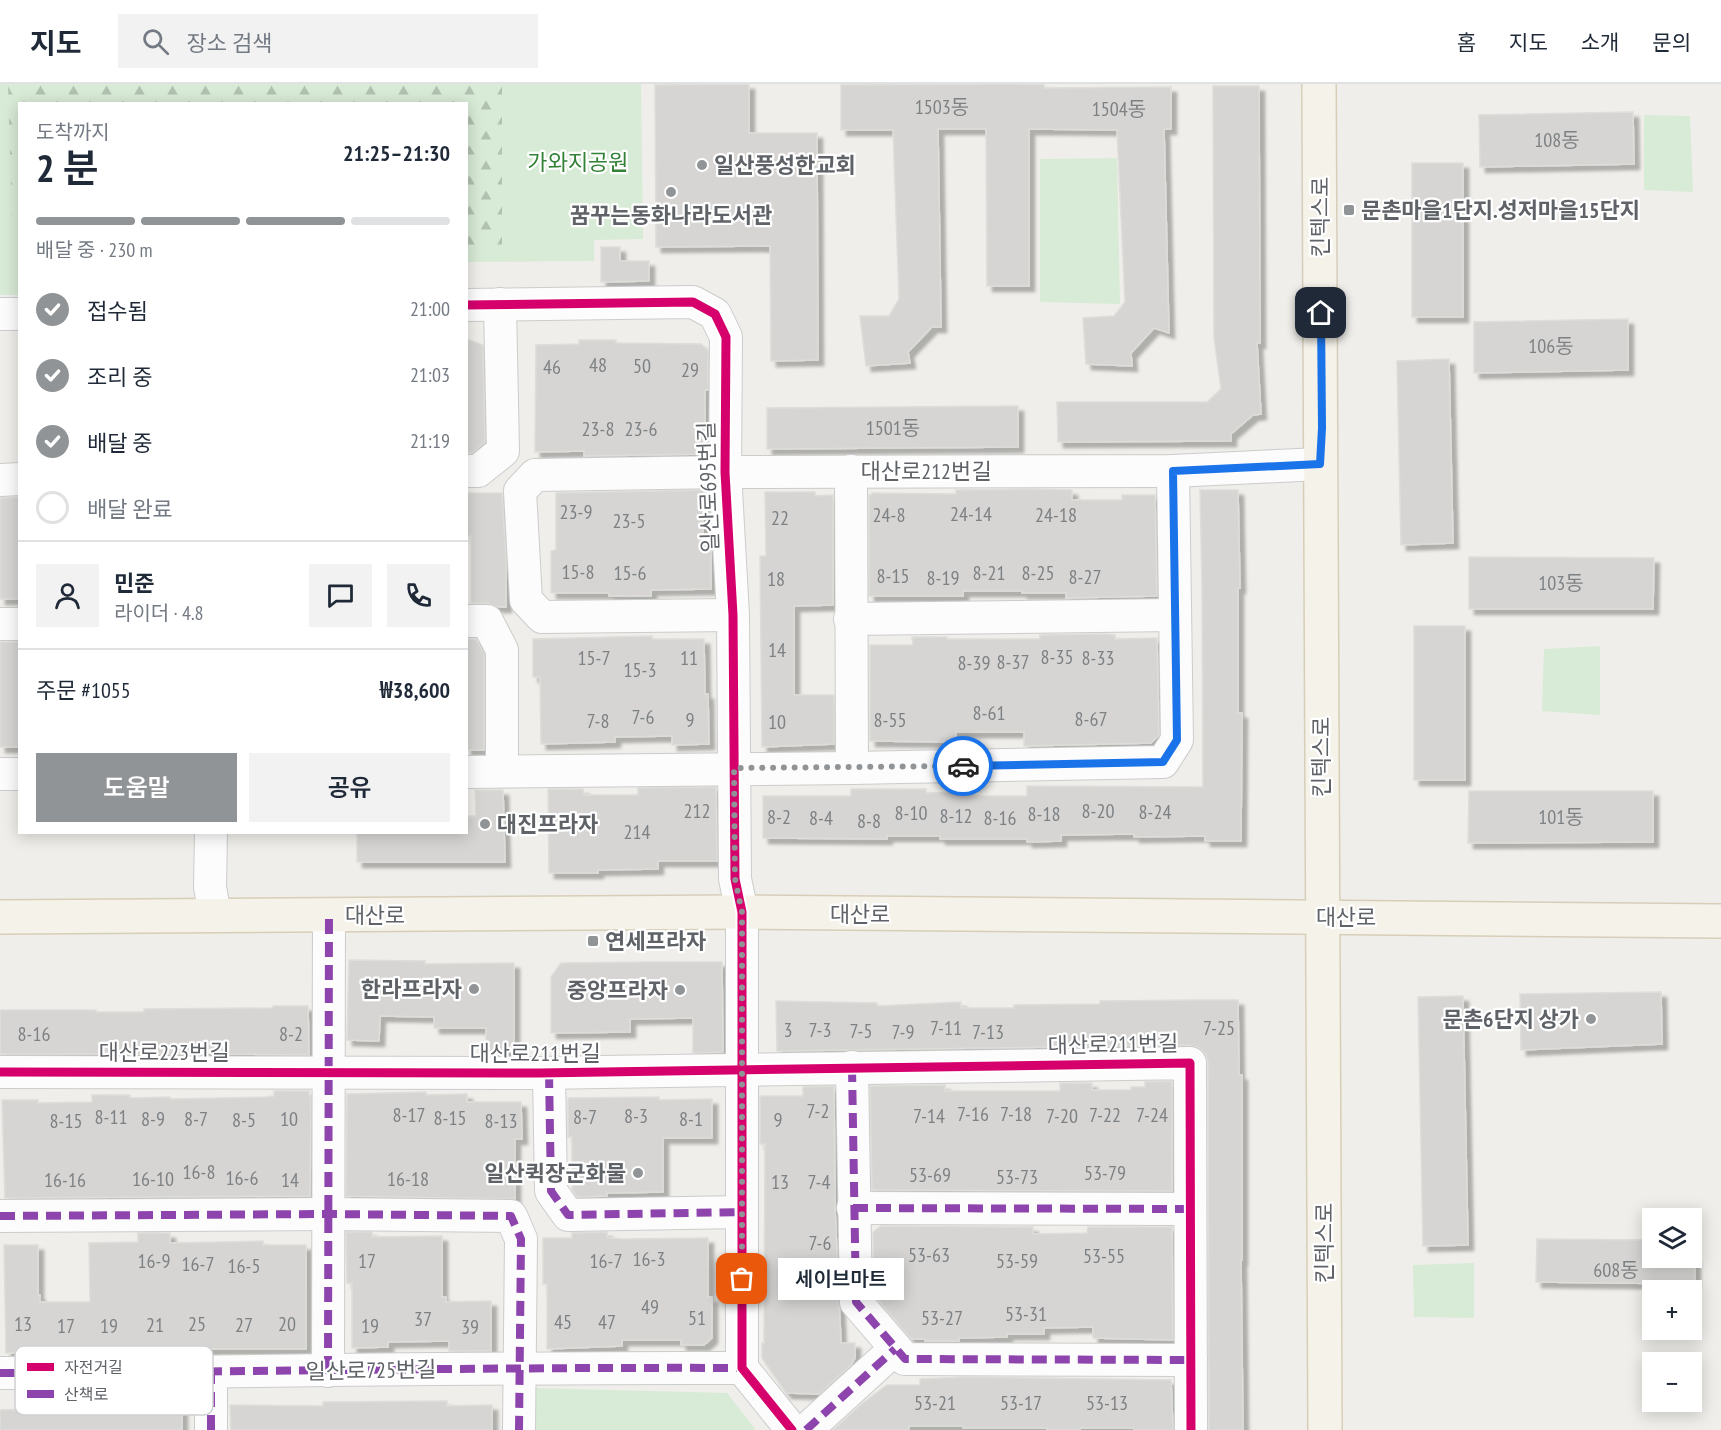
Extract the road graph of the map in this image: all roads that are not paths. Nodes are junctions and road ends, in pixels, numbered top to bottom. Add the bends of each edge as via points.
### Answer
1 (1319, 84) edge
2 (500, 304) junction
3 (468, 305) edge
4 (0, 314) edge
5 (18, 314) edge
6 (1320, 464) junction
7 (472, 471) edge
8 (851, 471) junction
9 (1173, 471) junction
10 (725, 472) junction
11 (18, 479) edge
12 (0, 480) edge
13 (733, 615) junction
14 (1175, 615) junction
15 (850, 619) junction
16 (477, 621) edge
17 (0, 624) edge
18 (18, 624) edge
19 (734, 768) junction
20 (852, 768) junction
21 (508, 771) junction
22 (468, 772) edge
23 (0, 774) edge
24 (18, 774) edge
25 (211, 834) edge
26 (742, 912) junction
27 (215, 916) junction
28 (329, 916) junction
29 (1322, 917) junction
30 (0, 918) edge
31 (1721, 921) edge
32 (852, 1067) junction
33 (742, 1070) junction
34 (329, 1071) junction
35 (0, 1072) edge
36 (549, 1073) junction
37 (854, 1208) junction
38 (1190, 1209) junction
39 (742, 1212) junction
40 (329, 1214) junction
41 (0, 1216) edge
42 (895, 1350) junction
43 (1191, 1360) junction
44 (520, 1368) junction
45 (742, 1368) junction
46 (328, 1371) junction
47 (213, 1372) edge
48 (0, 1373) edge
49 (15, 1373) edge
50 (519, 1430) edge
51 (792, 1430) edge
52 (806, 1430) edge
53 (1191, 1430) edge
54 (1324, 1430) edge

1 - 6 main road, 킨텍스로
2 - 3 street, 일산로695번길
2 - 7 street via 503,451
2 - 10 street, 일산로695번길 via 693,302 715,314 726,337
4 - 5 street
6 - 9 street, 대산로212번길
6 - 29 main road, 킨텍스로
8 - 9 street, 대산로212번길
8 - 10 street, 대산로212번길
8 - 15 street
9 - 14 street
10 - 13 street, 일산로695번길
10 - 13 street, 대산로212번길 via 535,475 520,491 526,600 542,617
11 - 12 street
13 - 19 street, 일산로695번길
14 - 15 street
14 - 20 street via 1177,740 1163,762
15 - 20 street
16 - 21 street via 502,650
17 - 18 street
19 - 20 street
19 - 21 street
19 - 26 street, 일산로695번길 via 735,879
21 - 22 street
23 - 24 street
25 - 27 street via 210,886
26 - 28 main road, 대산로
26 - 29 main road, 대산로
26 - 33 street
27 - 28 main road, 대산로
27 - 30 main road, 대산로
28 - 34 street
29 - 31 main road, 대산로
29 - 54 main road, 킨텍스로
32 - 33 street, 대산로211번길
32 - 37 street
32 - 38 street, 대산로211번길 via 1190,1063
33 - 36 street, 대산로211번길
33 - 39 street
34 - 35 street, 대산로223번길
34 - 36 street, 대산로211번길
34 - 40 street
36 - 39 street via 551,1191 568,1215
37 - 38 street
37 - 42 street via 856,1302
38 - 43 street, 대산로211번길
39 - 45 street
40 - 41 street
40 - 44 street via 511,1216 521,1239
40 - 46 street
42 - 43 street via 905,1359
42 - 52 street
43 - 53 street, 대산로211번길
44 - 45 street, 일산로725번길
44 - 46 street, 일산로725번길
44 - 50 street
45 - 51 street
46 - 47 street, 일산로725번길
48 - 49 street, 일산로725번길

